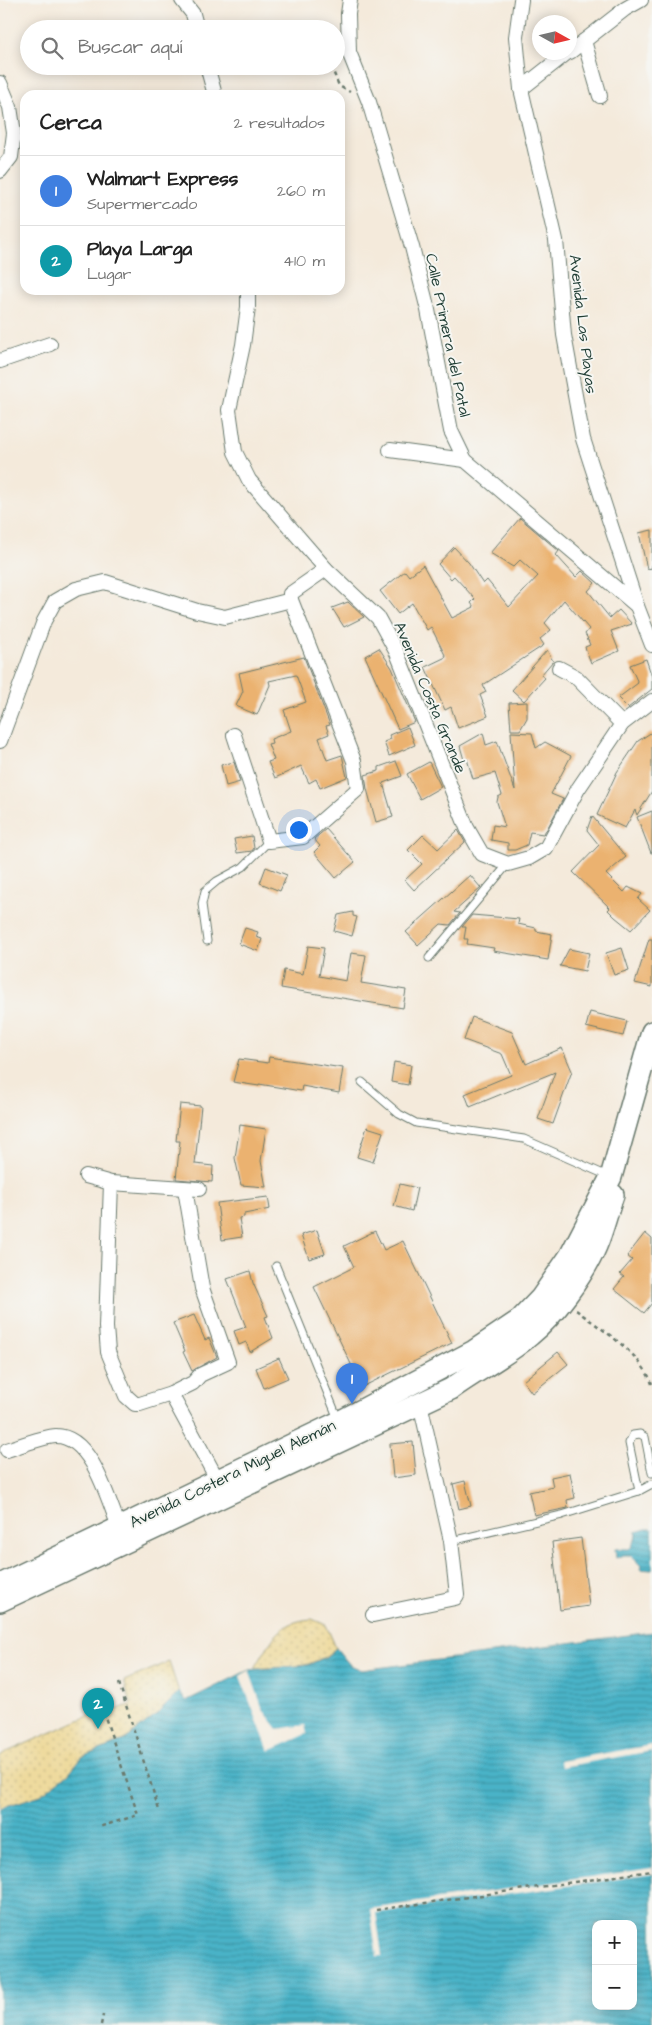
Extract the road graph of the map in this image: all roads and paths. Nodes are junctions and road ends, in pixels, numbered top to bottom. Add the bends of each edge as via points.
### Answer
1 (182, 0) edge
2 (350, 0) edge
3 (521, 0) edge
4 (641, 0) edge
5 (195, 20) edge
6 (584, 41) junction
7 (577, 46) edge
8 (559, 60) edge
9 (209, 75) edge
10 (0, 84) edge
11 (521, 89) junction
12 (214, 90) edge
13 (600, 96) dead end
14 (0, 171) edge
15 (248, 295) edge
16 (50, 344) dead end
17 (0, 360) edge
18 (390, 450) dead end
19 (465, 460) junction
20 (326, 569) junction
21 (291, 600) junction
22 (637, 606) junction
23 (652, 646) edge
24 (559, 668) dead end
25 (652, 701) edge
26 (622, 724) junction
27 (234, 734) dead end
28 (0, 741) edge
29 (269, 841) junction
30 (508, 864) junction
31 (207, 941) dead end
32 (429, 958) dead end
33 (652, 1032) edge
34 (649, 1067) edge
35 (362, 1082) dead end
36 (86, 1176) dead end
37 (611, 1177) junction
38 (112, 1183) junction
39 (185, 1189) junction
40 (199, 1189) dead end
41 (276, 1266) dead end
42 (562, 1300) junction
43 (652, 1384) edge
44 (171, 1394) junction
45 (420, 1403) junction
46 (340, 1422) junction
47 (7, 1450) dead end
48 (652, 1473) edge
49 (217, 1479) junction
50 (652, 1484) edge
51 (639, 1491) junction
52 (119, 1527) junction
53 (451, 1541) junction
54 (0, 1585) edge
55 (0, 1601) edge
56 (373, 1615) dead end
57 (119, 1684) dead end
58 (98, 1696) dead end
59 (159, 1810) dead end
60 (99, 1827) dead end
61 (652, 1871) edge
62 (376, 1910) dead end
63 (103, 2015) dead end
64 (101, 2025) edge

1 - 5 street
2 - 19 street, Calle Primera del Patal via 349,52 369,102 412,247 428,310 451,431
3 - 11 street, Avenida Las Playas via 516,38
4 - 6 street
6 - 7 street
6 - 13 street
8 - 11 street
9 - 12 street
10 - 14 street via 10,106 14,132 11,157
11 - 22 street, Avenida Las Playas via 556,240 564,335 583,439
15 - 20 street, Avenida Costa Grande via 243,345 229,410 235,452 249,480
16 - 17 street
18 - 19 street
19 - 22 street, Calle Primera del Patal
20 - 21 street via 290,594
20 - 30 street, Avenida Costa Grande via 378,618 397,653 467,828 482,854
21 - 28 street via 225,617 105,582 76,589 56,601 44,621
21 - 29 street via 354,761 358,789 302,837
22 - 23 street, Avenida Las Playas
24 - 26 street via 576,677
25 - 26 street
26 - 30 street via 578,789 546,848 529,858
27 - 29 street
29 - 31 lane via 243,867 205,892 202,904
30 - 32 lane
33 - 34 main road, Avenida Costera Miguel Alemán
34 - 37 main road, Avenida Costera Miguel Alemán
34 - 42 main road, Avenida Costera Miguel Alemán via 597,1245
35 - 37 lane via 399,1114 416,1123 524,1139
36 - 38 street
37 - 46 main road, Avenida Costera Miguel Alemán via 570,1256 541,1298 520,1320 474,1351
38 - 39 street
38 - 44 street via 106,1327 108,1352 126,1396 135,1404
39 - 40 street
39 - 44 street via 202,1288 228,1362
41 - 46 lane
42 - 43 path via 614,1338 648,1372
42 - 45 main road, Avenida Costera Miguel Alemán via 532,1334 508,1353 451,1389
44 - 49 street
45 - 53 street
45 - 55 main road, Avenida Costera Miguel Alemán
46 - 49 main road, Avenida Costera Miguel Alemán
47 - 52 street via 55,1436 79,1444 91,1459
48 - 51 lane via 645,1437 633,1435 628,1443
49 - 52 main road, Avenida Costera Miguel Alemán
50 - 51 lane
51 - 53 lane via 562,1515
52 - 54 main road, Avenida Costera Miguel Alemán
53 - 56 street via 455,1598
57 - 59 path
58 - 60 path via 138,1815
61 - 62 path
63 - 64 path

